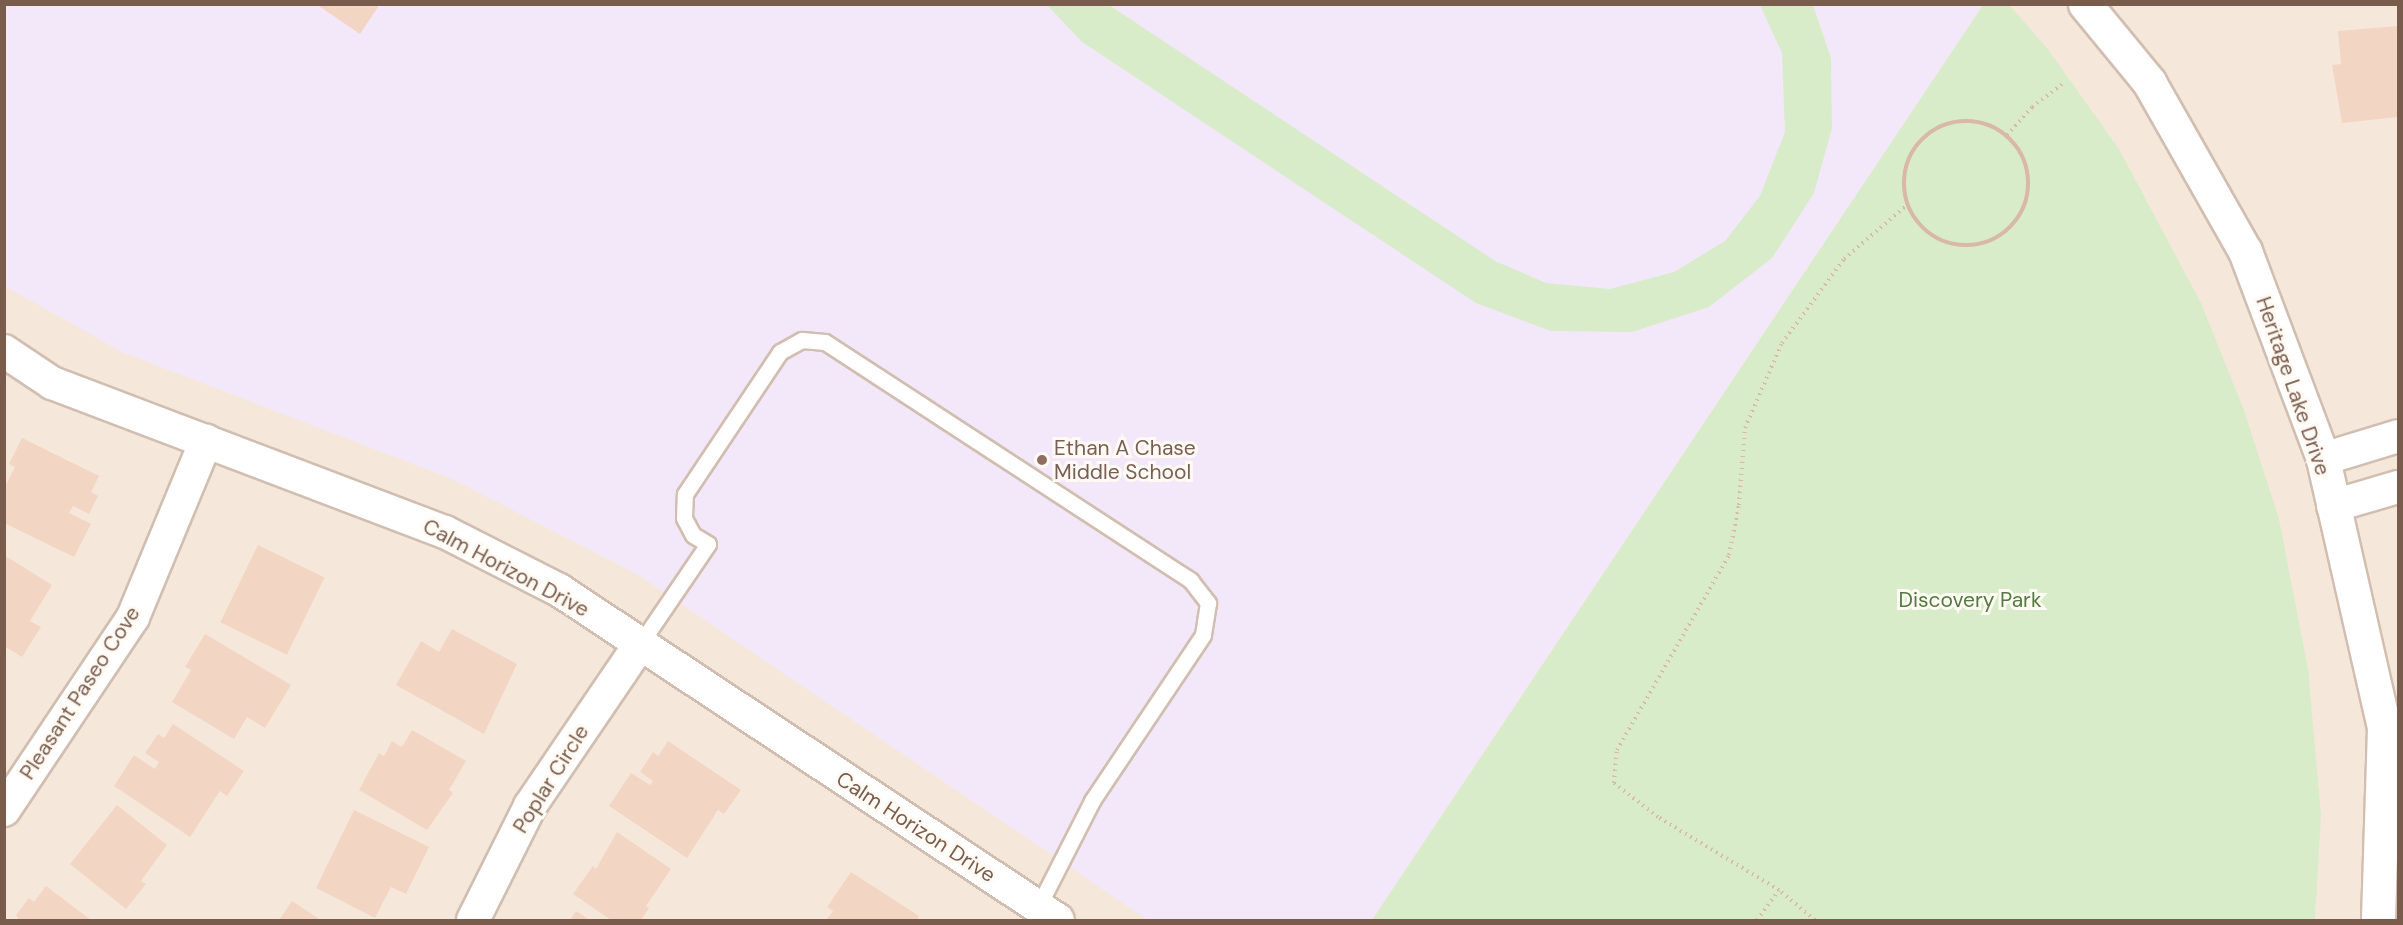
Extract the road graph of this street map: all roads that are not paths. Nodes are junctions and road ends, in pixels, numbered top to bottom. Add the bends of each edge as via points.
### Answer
1 (2085, 4) edge
2 (4, 351) edge
3 (2398, 436) edge
4 (206, 441) junction
5 (2323, 459) junction
6 (2398, 487) edge
7 (2333, 506) junction
8 (640, 644) junction
9 (4, 810) edge
10 (1042, 916) edge
11 (473, 921) edge
12 (2378, 921) edge

1 - 5 street, Heritage Lake Drive via 2149,82 2245,251
2 - 4 street, Calm Horizon Drive via 52,383
3 - 5 street
4 - 8 street, Calm Horizon Drive via 445,532 559,591
4 - 9 street, Pleasant Paseo Cove via 133,618
5 - 7 street, Heritage Lake Drive
6 - 7 street
7 - 12 street, Heritage Lake Drive via 2384,727
8 - 10 street, Calm Horizon Drive
8 - 10 lane via 708,544 693,535 684,518 685,494 780,352 802,340 825,342 1191,581 1208,603 1203,635 1092,801
8 - 11 street, Poplar Circle via 530,806

